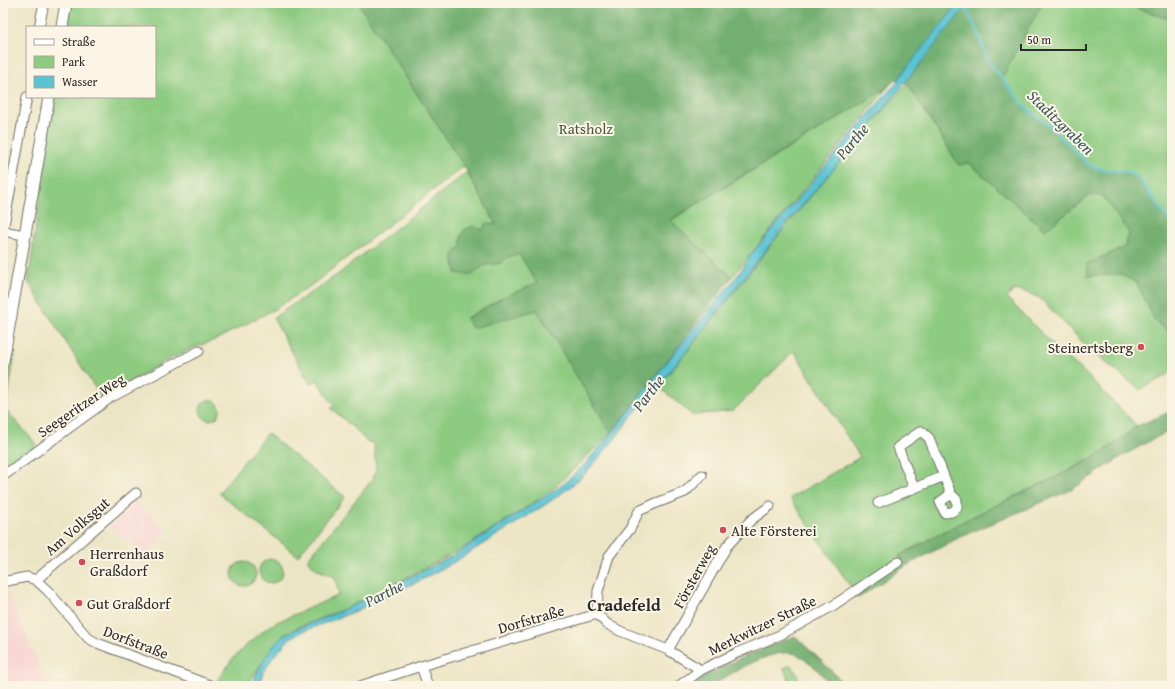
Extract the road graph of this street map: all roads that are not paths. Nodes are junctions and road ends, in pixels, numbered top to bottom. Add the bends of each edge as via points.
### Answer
1 (44, 3) edge
2 (66, 3) edge
3 (39, 26) edge
4 (62, 26) edge
5 (27, 98) edge
6 (49, 98) edge
7 (3, 231) edge
8 (24, 235) junction
9 (199, 351) dead end
10 (3, 361) edge
11 (702, 475) dead end
12 (3, 476) edge
13 (944, 476) junction
14 (914, 488) junction
15 (136, 493) dead end
16 (951, 494) dead end
17 (878, 503) dead end
18 (770, 506) dead end
19 (898, 562) dead end
20 (3, 580) edge
21 (36, 580) junction
22 (597, 614) junction
23 (668, 650) junction
24 (421, 666) junction
25 (701, 670) junction
26 (212, 686) edge
27 (360, 686) edge
28 (428, 686) edge
29 (679, 686) edge

1 - 3 street
2 - 4 street
5 - 7 street
6 - 8 street
7 - 8 street
8 - 10 street
9 - 12 street, Seegeritzer Weg via 110,398
11 - 22 street via 685,492 639,511 630,529 609,556 598,591
13 - 14 street
13 - 14 street via 929,438 921,431 898,447
13 - 16 street
14 - 17 street
15 - 21 street, Am Volksgut
18 - 23 street, Försterweg via 751,520 727,546
19 - 25 street, Merkwitzer Straße via 830,607 780,635
20 - 21 street via 27,577
21 - 26 street, Dorfstraße via 88,638
22 - 23 street via 607,624 620,631
22 - 24 street, Dorfstraße
23 - 25 street
24 - 27 street, Dorfstraße
24 - 28 street
25 - 29 street, Merkwitzer Straße

